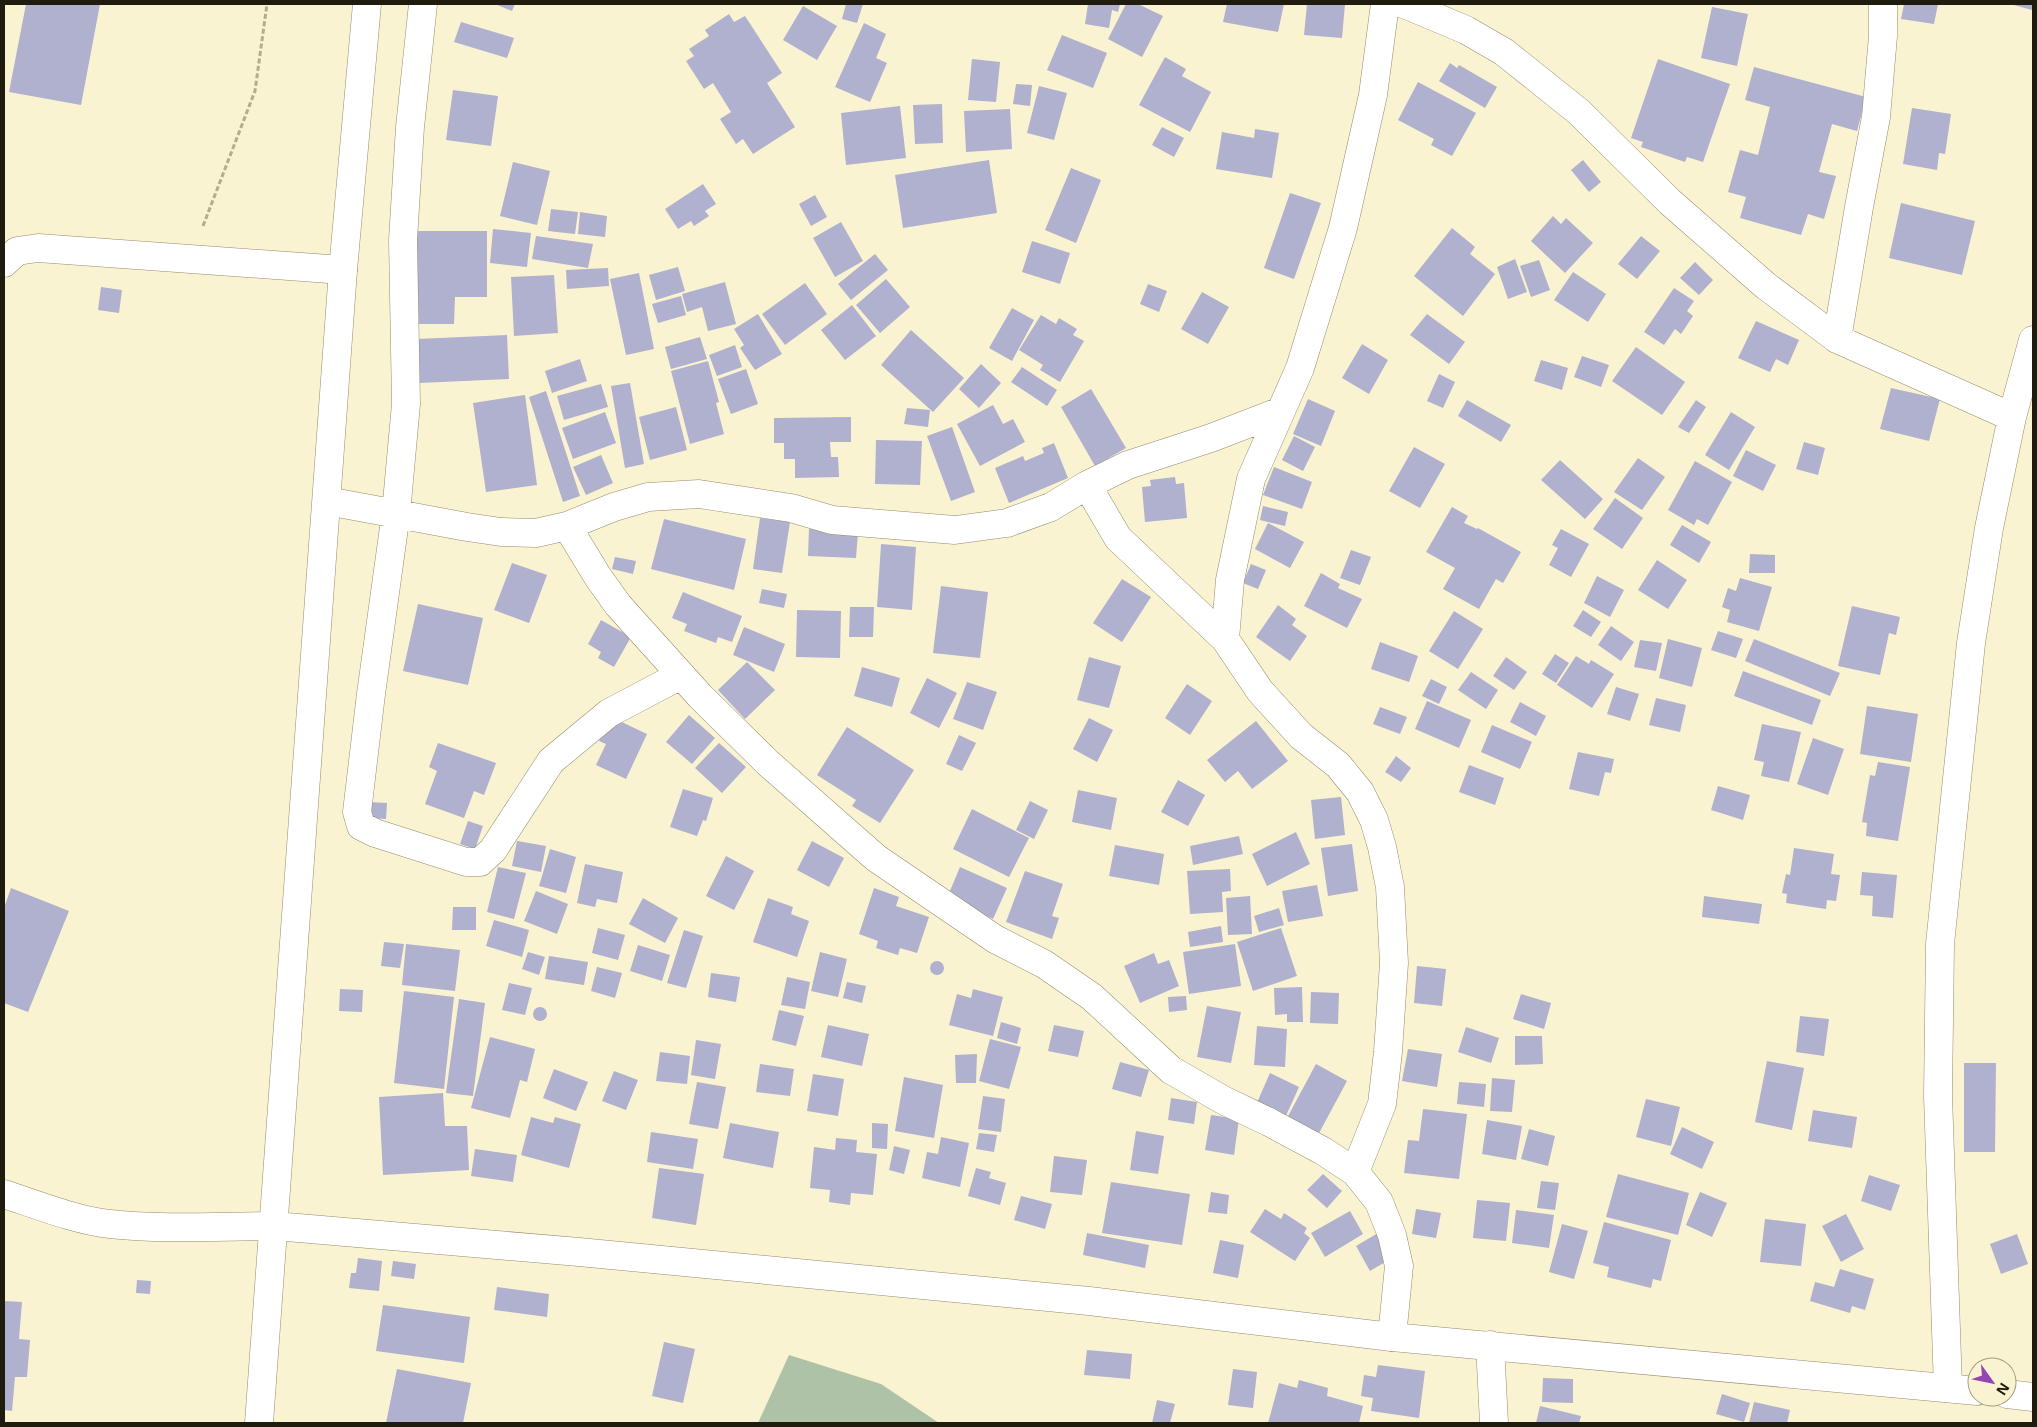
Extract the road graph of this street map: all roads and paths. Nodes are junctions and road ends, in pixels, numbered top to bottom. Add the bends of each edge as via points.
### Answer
1 (266, 4) edge
2 (367, 4) edge
3 (423, 4) edge
4 (1385, 4) edge
5 (1404, 4) edge
6 (1883, 4) edge
7 (190, 259) junction
8 (4, 263) edge
9 (343, 270) junction
10 (1837, 340) junction
11 (2033, 340) edge
12 (1281, 411) junction
13 (2012, 417) junction
14 (1087, 485) junction
15 (326, 501) junction
16 (396, 514) junction
17 (568, 526) junction
18 (1225, 639) junction
19 (682, 675) junction
20 (1355, 1172) junction
21 (4, 1194) edge
22 (275, 1226) junction
23 (1392, 1337) junction
24 (1490, 1345) junction
25 (1948, 1388) junction
26 (1967, 1390) edge
27 (2017, 1395) edge
28 (2033, 1397) edge
29 (259, 1423) edge
30 (1494, 1423) edge

1 - 7 path via 255,91
2 - 9 street
3 - 16 street via 403,240 406,404
4 - 12 street via 1373,95 1343,228 1303,359
5 - 10 street via 1466,30 1504,52 1578,112 1670,202 1766,286
6 - 10 street via 1876,118
7 - 8 street via 38,248 16,252
7 - 9 street
9 - 15 street
10 - 13 street
11 - 13 street
12 - 14 street via 1128,465
12 - 18 street via 1251,479 1230,580
13 - 25 street via 1970,643 1940,944 1938,1096
14 - 17 street via 1051,507 1007,523 955,530 832,520 791,508 699,494 648,497 614,506
14 - 18 street via 1118,538
15 - 16 street
15 - 22 street
16 - 17 street via 501,532 536,532
16 - 19 street via 371,694 358,812 361,826 466,862 480,862 493,850 551,761 610,713
17 - 19 street via 618,605
18 - 20 street via 1260,691 1301,736 1338,765 1360,792 1374,820 1382,847 1390,887 1394,963 1388,1052 1382,1104
19 - 20 street via 768,763 876,858 995,939 1044,964 1092,997 1171,1070 1323,1151
20 - 23 street via 1380,1202 1394,1242 1399,1266
21 - 22 street via 109,1224
22 - 23 street via 1089,1301
22 - 29 street
23 - 24 street
24 - 25 street
24 - 30 street
25 - 26 street
27 - 28 street

